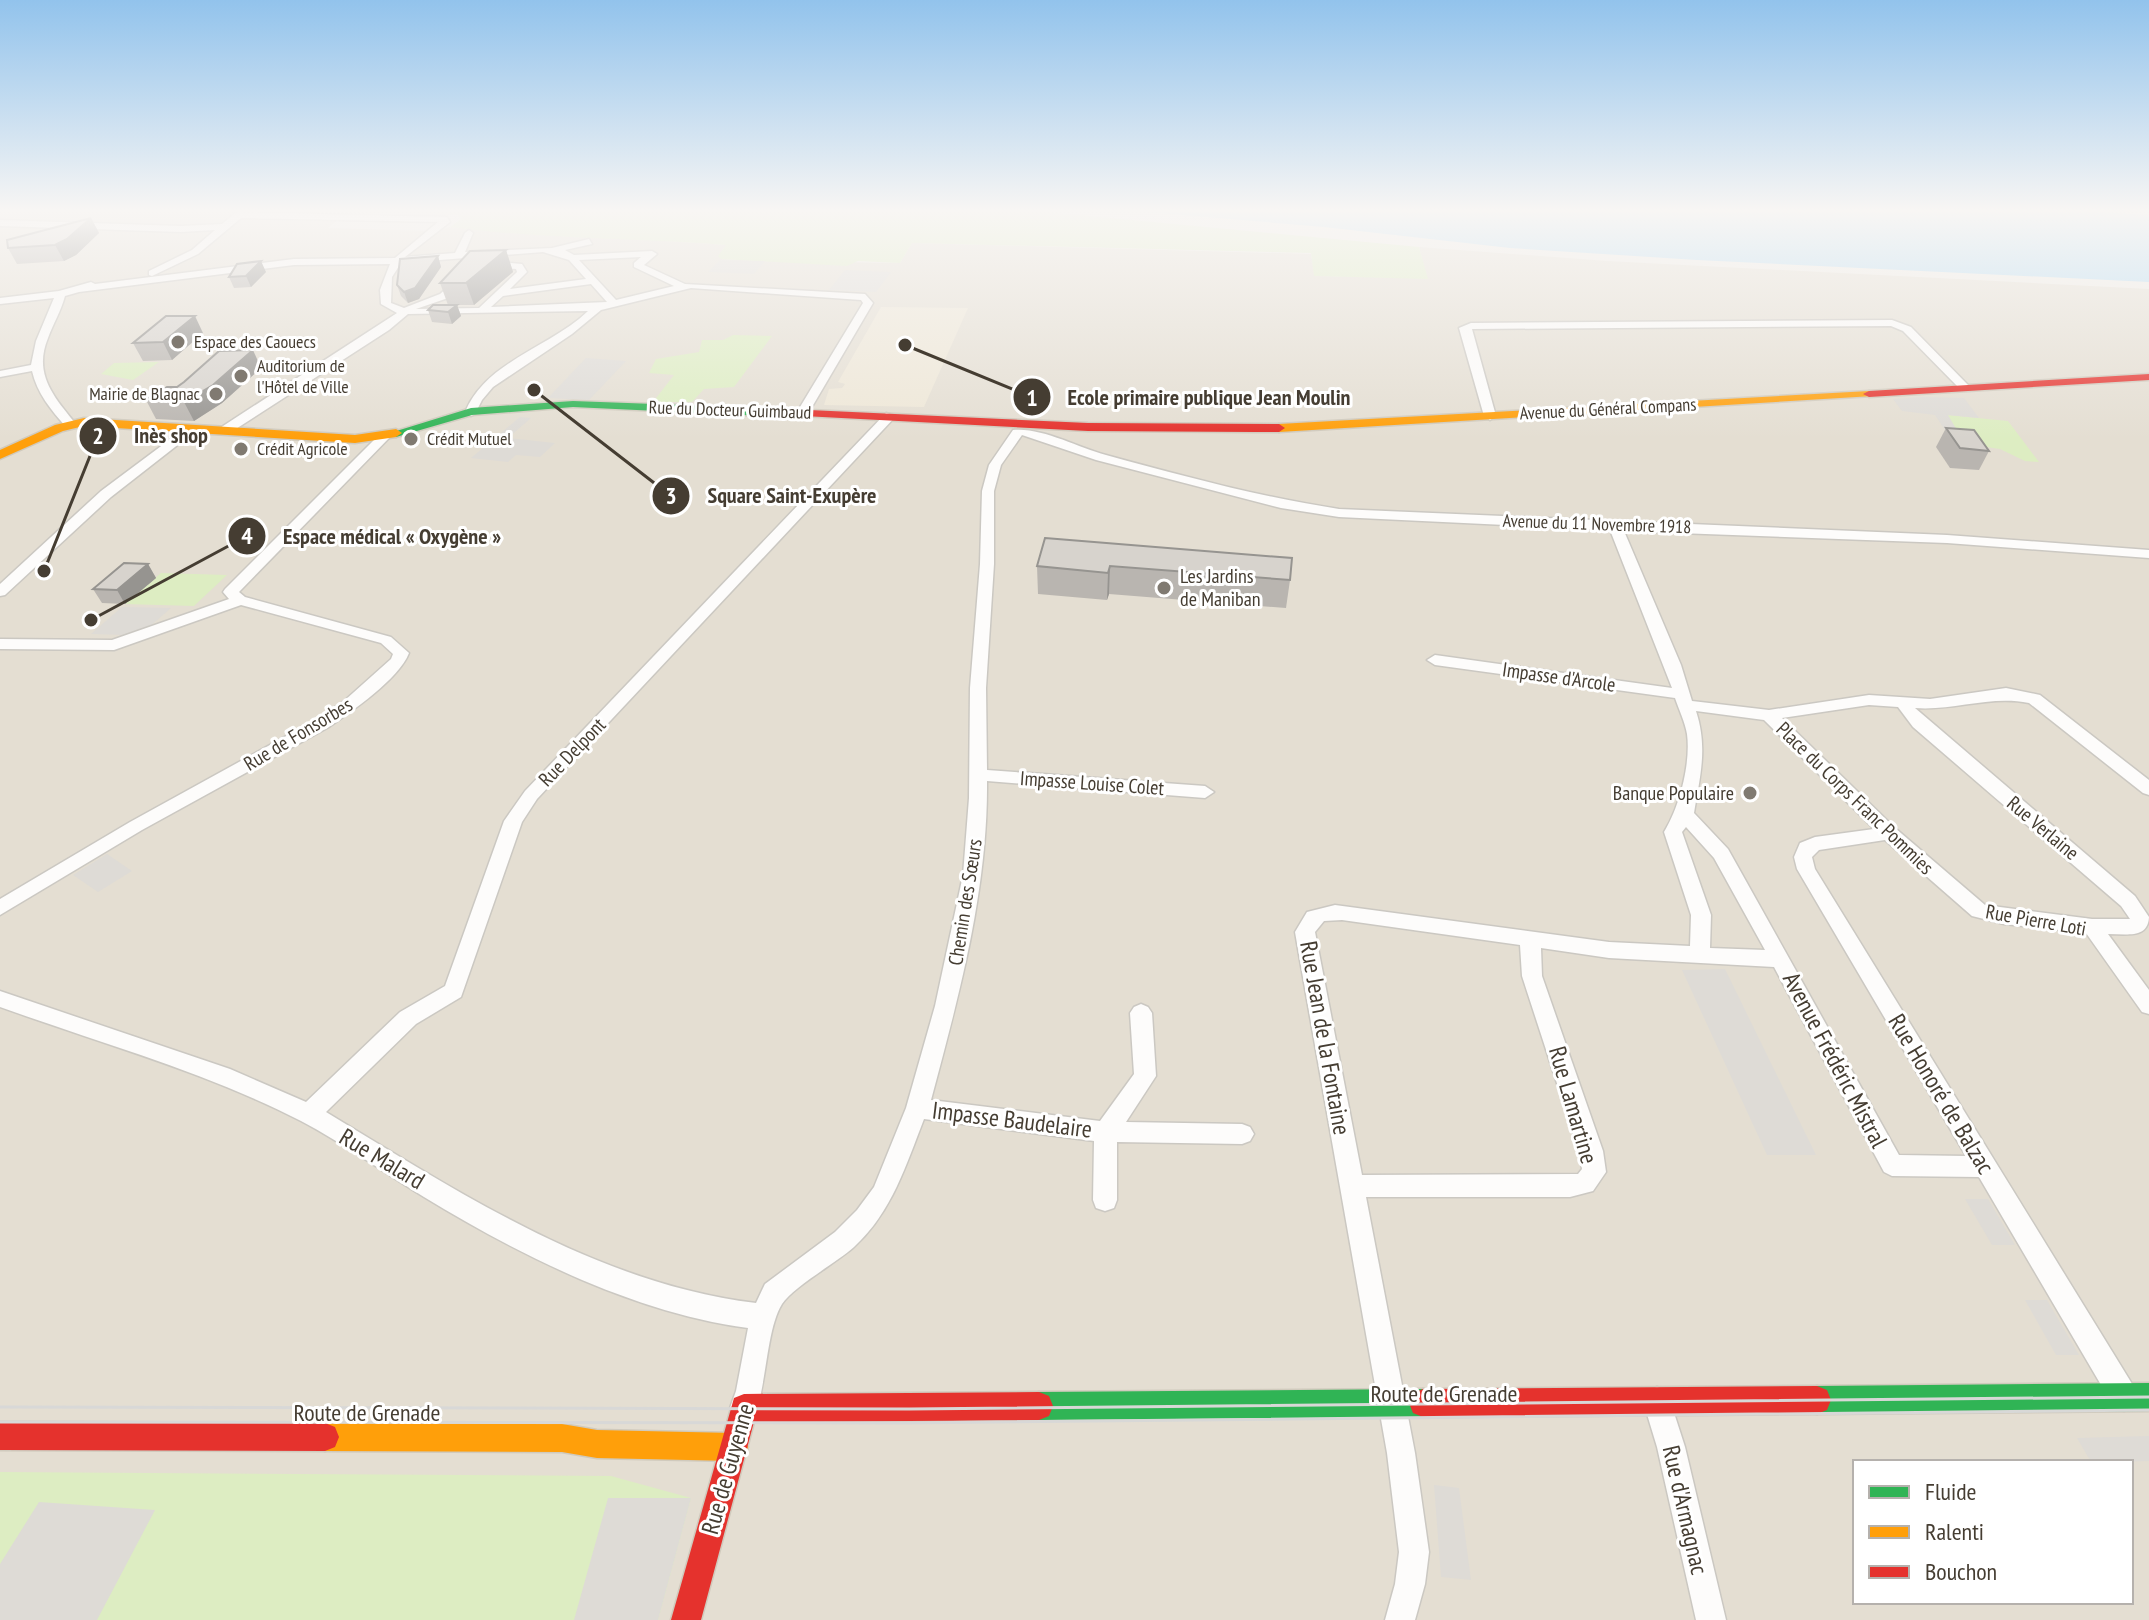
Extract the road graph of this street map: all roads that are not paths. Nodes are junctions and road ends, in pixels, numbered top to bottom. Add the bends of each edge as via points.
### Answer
1 (84, 288) edge
2 (92, 288) edge
3 (382, 288) edge
4 (453, 288) edge
5 (507, 288) edge
6 (543, 288) edge
7 (600, 288) edge
8 (676, 288) edge
9 (716, 288) edge
10 (81, 289) junction
11 (501, 293) junction
12 (60, 294) junction
13 (0, 301) edge
14 (614, 304) junction
15 (597, 308) junction
16 (481, 311) junction
17 (408, 312) junction
18 (36, 367) junction
19 (0, 374) edge
20 (2149, 377) edge
21 (1965, 388) junction
22 (471, 412) junction
23 (803, 412) junction
24 (890, 416) junction
25 (1490, 416) junction
26 (70, 424) junction
27 (192, 429) junction
28 (228, 429) junction
29 (1031, 430) junction
30 (385, 436) junction
31 (0, 455) edge
32 (1615, 525) junction
33 (2149, 554) edge
34 (0, 592) edge
35 (240, 600) junction
36 (0, 644) edge
37 (1435, 660) dead end
38 (1685, 699) junction
39 (1905, 702) junction
40 (1769, 715) junction
41 (978, 775) junction
42 (2149, 789) edge
43 (1205, 792) dead end
44 (1685, 814) junction
45 (1889, 833) junction
46 (1680, 853) junction
47 (1721, 854) junction
48 (1942, 880) joint
49 (0, 908) edge
50 (2092, 926) junction
51 (1530, 939) junction
52 (1700, 956) junction
53 (1780, 959) junction
54 (0, 999) edge
55 (2149, 1006) edge
56 (1141, 1013) dead end
57 (917, 1108) junction
58 (309, 1114) junction
59 (1106, 1132) junction
60 (1242, 1134) dead end
61 (1984, 1167) junction
62 (1353, 1186) junction
63 (1105, 1200) dead end
64 (763, 1317) junction
65 (2138, 1403) edge
66 (1659, 1409) junction
67 (1394, 1411) junction
68 (742, 1416) junction
69 (0, 1436) edge
70 (734, 1447) junction
71 (686, 1620) edge
72 (1400, 1620) edge
73 (1711, 1620) edge

1 - 10 street
2 - 10 street
3 - 17 street via 386,304
4 - 17 street
5 - 11 street
6 - 11 street
7 - 14 street
8 - 14 street
9 - 23 street via 867,298
10 - 12 street
11 - 16 street
12 - 13 street
12 - 18 street via 38,348
14 - 15 street
15 - 16 street
15 - 22 street via 515,365
16 - 17 street
17 - 28 street
18 - 19 street
18 - 26 street via 48,401
20 - 21 main road, Avenue du Général Compans
21 - 25 main road, Avenue du Général Compans
21 - 25 street via 1907,329 1892,323 1471,326 1464,328
22 - 23 main road, Rue du Docteur Guimbaud via 589,404
22 - 30 main road, Rue du Docteur Guimbaud
23 - 24 main road, Rue du Docteur Guimbaud
24 - 29 main road, Rue du Docteur Guimbaud
24 - 58 street, Rue Delpont via 531,795 513,821 454,991 408,1018
25 - 29 main road, Avenue du Général Compans via 1240,429
26 - 27 main road, Rue du Docteur Guimbaud
26 - 31 main road
27 - 28 main road, Rue du Docteur Guimbaud
27 - 34 street via 106,494
28 - 30 main road, Rue du Docteur Guimbaud via 343,439
29 - 32 street, Avenue du 11 Novembre 1918 via 1100,457 1281,504 1339,513
29 - 41 street, Chemin des Sœurs via 995,465 988,491
30 - 35 street via 230,592
32 - 33 street, Avenue du 11 Novembre 1918 via 1877,534
32 - 38 street
35 - 36 street via 114,645
35 - 49 street, Rue de Fonsorbes via 386,640 401,653 350,705 323,723
37 - 38 street, Impasse d'Arcole
38 - 40 street, Impasse d'Arcole
38 - 44 street via 1695,753
39 - 40 street, Impasse d'Arcole via 1869,700
39 - 42 street, Impasse d'Arcole via 2025,696
39 - 50 street, Rue Verlaine via 1919,723 2128,901 2141,920 2136,927
40 - 45 street, Place du Corps Franc Pommies
41 - 43 street, Impasse Louise Colet
41 - 57 street, Chemin des Sœurs via 973,875 965,919
44 - 46 street via 1673,832
44 - 47 street, Avenue Frédéric Mistral
45 - 48 street, Place du Corps Franc Pommies
45 - 61 street, Rue Honoré de Balzac via 1815,844 1803,857 1806,869
46 - 47 street
46 - 52 street via 1701,915
47 - 53 street, Avenue Frédéric Mistral
48 - 50 street, Rue Pierre Loti via 1979,911
50 - 55 street, Rue Pierre Loti
51 - 52 street, Rue Jean de la Fontaine
51 - 62 street, Rue Lamartine via 1532,976 1594,1172 1585,1183 1570,1186
51 - 62 street, Rue Jean de la Fontaine via 1342,913 1316,915 1307,922
52 - 53 street, Avenue Frédéric Mistral
53 - 61 street, Avenue Frédéric Mistral via 1892,1165
54 - 58 street, Rue Malard via 222,1076
56 - 59 street, Impasse Baudelaire via 1145,1076
57 - 59 street, Impasse Baudelaire
57 - 64 street, Chemin des Sœurs via 883,1193 866,1218 774,1293
58 - 64 street, Rue Malard via 437,1192 580,1268 708,1310
59 - 60 street, Impasse Baudelaire
59 - 63 street, Impasse Baudelaire
61 - 65 street, Rue Honoré de Balzac
62 - 67 street, Rue Jean de la Fontaine
64 - 68 street, Rue de Guyenne
65 - 66 main road, Route de Grenade
66 - 67 main road, Route de Grenade
66 - 73 street, Rue d'Armagnac
67 - 68 main road, Route de Grenade
67 - 72 street, Rue Jean de la Fontaine via 1414,1552
68 - 70 main road, Rue de Guyenne
69 - 70 main road, Route de Grenade via 562,1438 597,1444
70 - 71 main road, Rue de Guyenne

